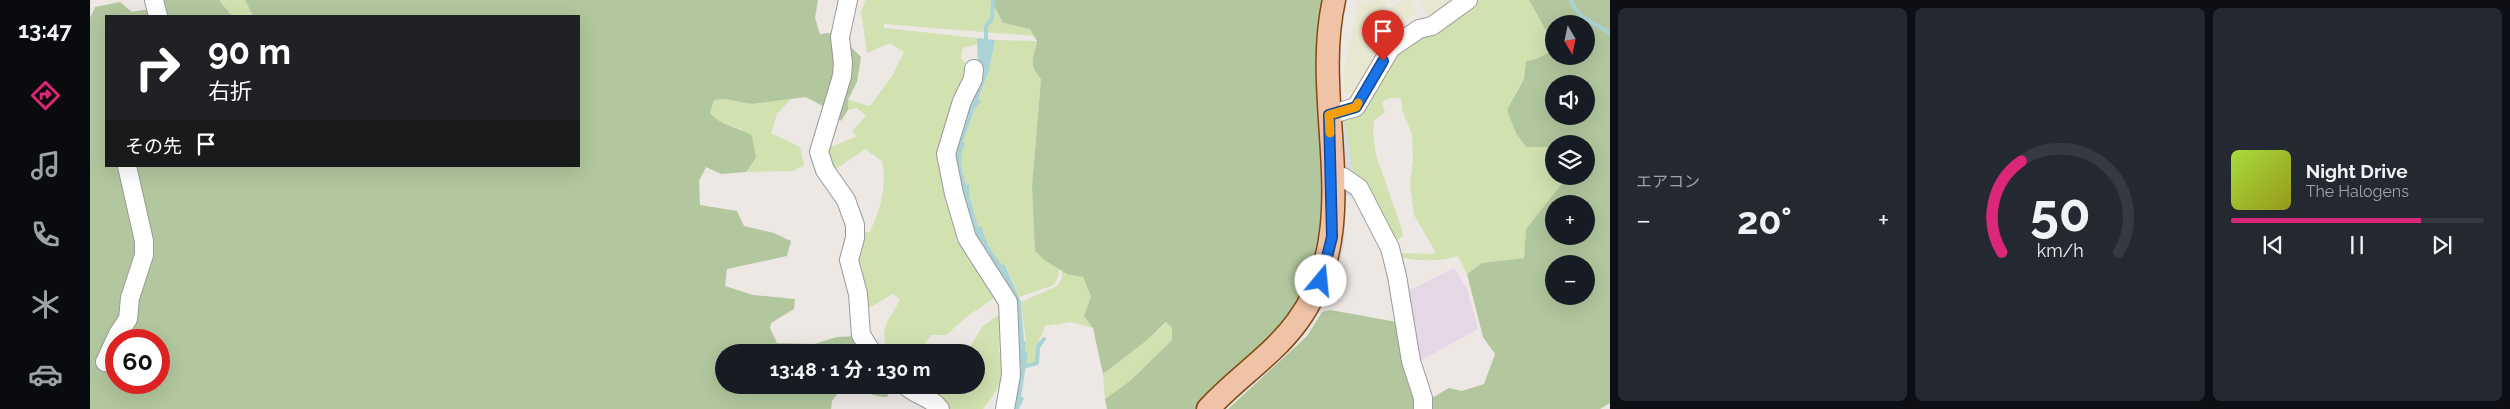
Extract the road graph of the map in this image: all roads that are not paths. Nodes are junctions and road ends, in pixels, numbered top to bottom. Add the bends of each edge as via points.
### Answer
1 (154, 0) edge
2 (848, 0) edge
3 (1334, 0) edge
4 (1468, 0) edge
5 (158, 15) edge
6 (974, 69) dead end
7 (1329, 115) junction
8 (127, 167) edge
9 (1332, 174) junction
10 (121, 329) edge
11 (867, 344) edge
12 (916, 394) edge
13 (940, 409) edge
14 (1005, 409) edge
15 (1208, 409) edge
16 (1423, 409) edge

1 - 5 street
2 - 11 street via 840,37 842,76 819,152 825,170 846,200 855,225 856,238 849,260 858,294 861,335
3 - 7 main road via 1328,37
4 - 7 street via 1432,26 1419,29 1392,48 1356,107
6 - 14 street via 946,154 967,238 1008,302 1011,375
7 - 9 main road
8 - 10 street via 144,241 144,255 130,298 128,319
9 - 15 main road via 1332,237 1321,281 1311,301 1271,352
9 - 16 street via 1359,188 1390,248
12 - 13 street

